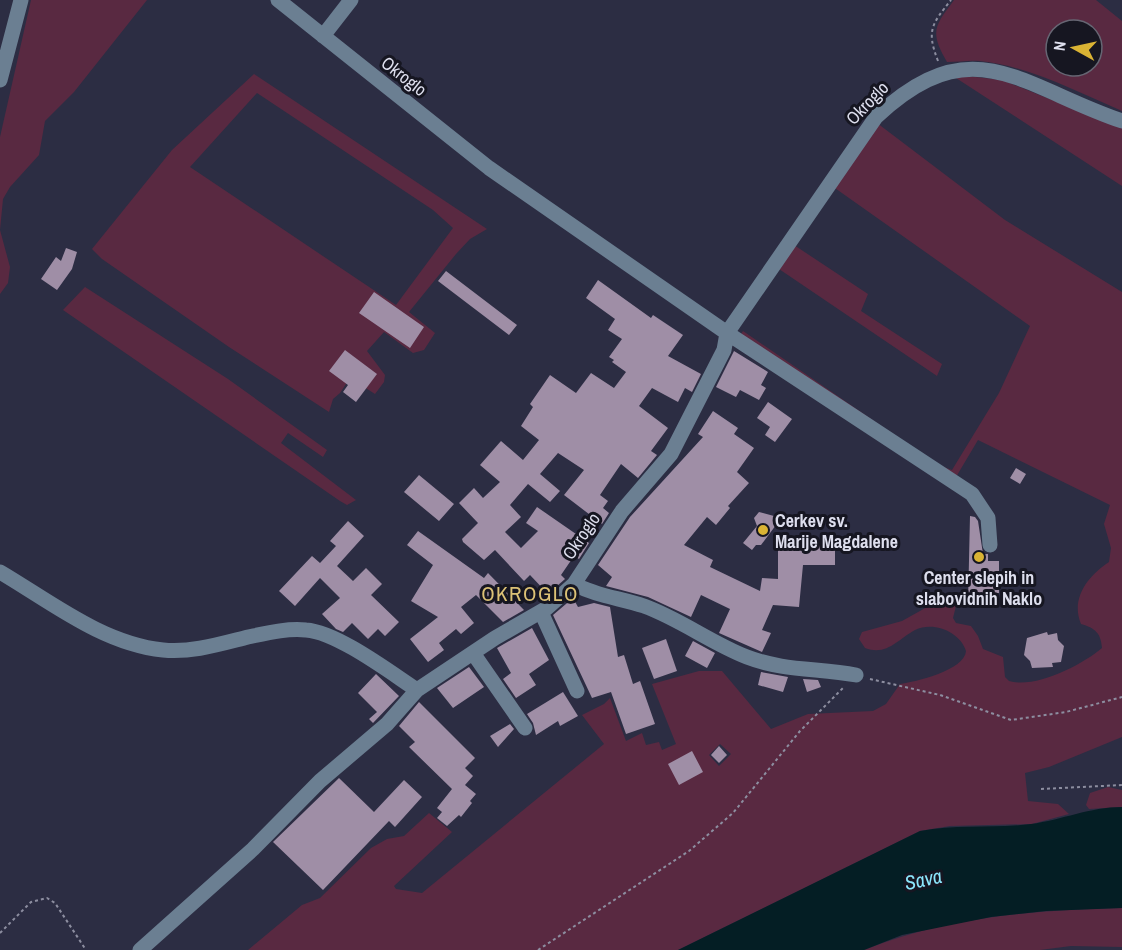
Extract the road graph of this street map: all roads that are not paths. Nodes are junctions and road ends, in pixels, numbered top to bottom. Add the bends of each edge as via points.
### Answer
1 (21, 0) edge
2 (278, 0) edge
3 (351, 0) edge
4 (323, 36) junction
5 (0, 80) edge
6 (1122, 121) edge
7 (727, 333) junction
8 (990, 545) dead end
9 (0, 572) edge
10 (574, 584) junction
11 (541, 612) junction
12 (474, 653) junction
13 (856, 675) road end
14 (417, 690) junction
15 (577, 691) dead end
16 (525, 728) dead end
17 (140, 950) edge

1 - 5 street
2 - 4 street, Okroglo
3 - 4 street
4 - 7 street, Okroglo via 489,168
6 - 7 street, Okroglo via 1003,73 967,69 942,72 900,95 876,117
7 - 8 street via 972,494 988,518
7 - 10 street, Okroglo via 724,350 671,454 621,511
9 - 14 street via 113,637 164,650 188,650 280,631 307,630 339,642
10 - 11 street, Okroglo
10 - 13 street via 591,593 644,606 747,657 793,670
11 - 12 street, Okroglo
11 - 15 street
12 - 14 street, Okroglo
12 - 16 street
14 - 17 street, Okroglo via 387,724 320,781 253,849

